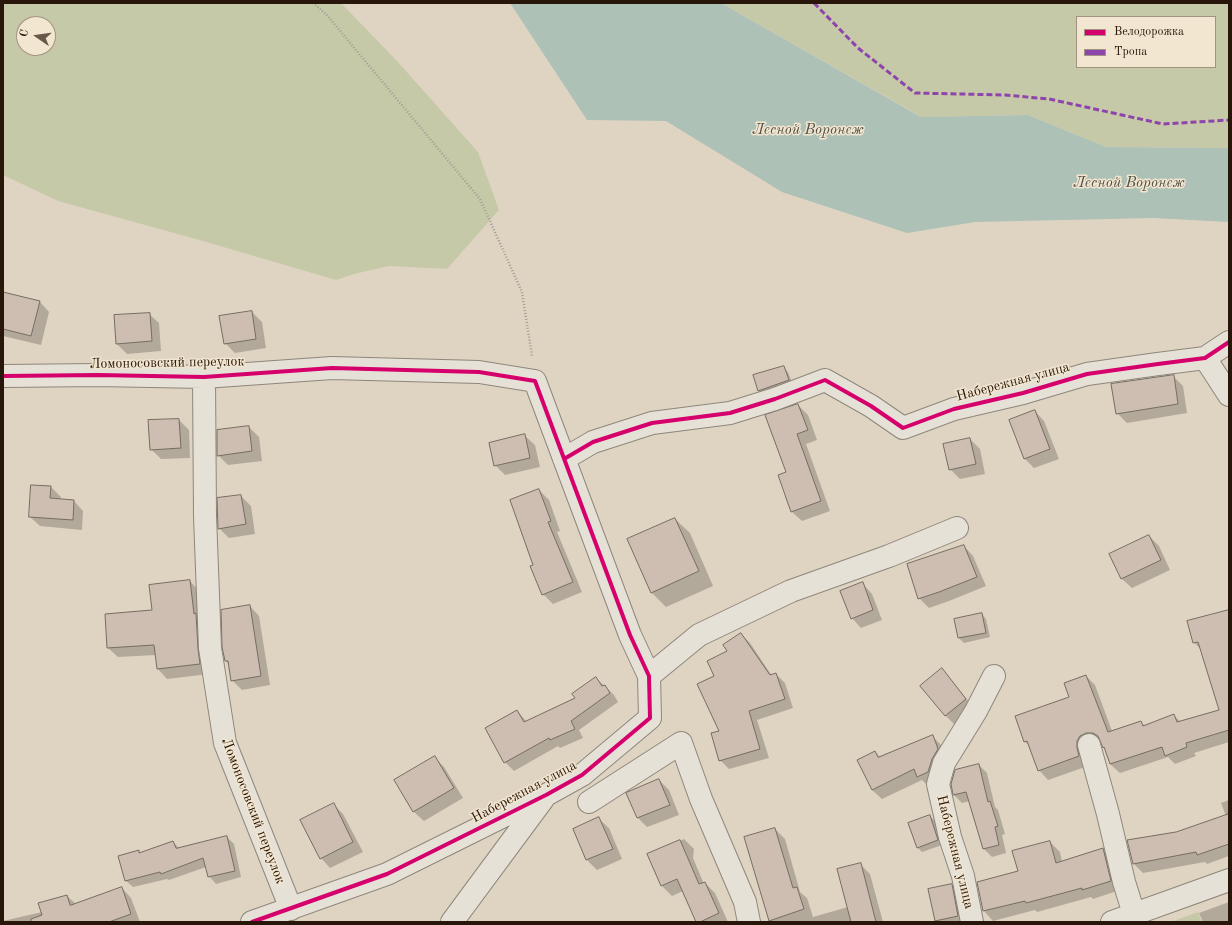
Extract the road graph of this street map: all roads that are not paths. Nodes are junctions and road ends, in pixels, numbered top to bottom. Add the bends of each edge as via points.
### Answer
1 (1229, 342) edge
2 (1205, 358) junction
3 (3, 376) edge
4 (204, 377) junction
5 (535, 381) joint
6 (1229, 395) edge
7 (564, 459) junction
8 (957, 528) dead end
9 (649, 676) junction
10 (994, 676) dead end
11 (1089, 745) dead end
12 (546, 795) junction
13 (589, 802) dead end
14 (1229, 880) edge
15 (291, 909) junction
16 (1134, 914) junction
17 (252, 922) edge
18 (452, 922) edge
19 (749, 922) edge
20 (972, 922) edge
21 (1112, 922) edge

1 - 2 street, Набережная улица
2 - 6 street
2 - 7 street, Набережная улица via 1087,374 1023,393 954,409 903,428 825,380 730,413 652,423 593,442
3 - 4 street, Ломоносовский переулок
4 - 5 street, Ломоносовский переулок via 332,368 479,372
4 - 15 street, Ломоносовский переулок via 205,516 210,648 225,743
5 - 7 street, Набережная улица
7 - 9 street, Набережная улица via 630,635
8 - 9 street via 791,592 699,635
9 - 12 street, Набережная улица via 650,718 582,775
10 - 20 street, Набережная улица via 944,763 938,784
11 - 16 street
12 - 15 street, Набережная улица via 387,874
12 - 18 street, Набережная улица
13 - 19 street via 681,743 701,800 745,902
14 - 16 street
15 - 17 street, Набережная улица
16 - 21 street

